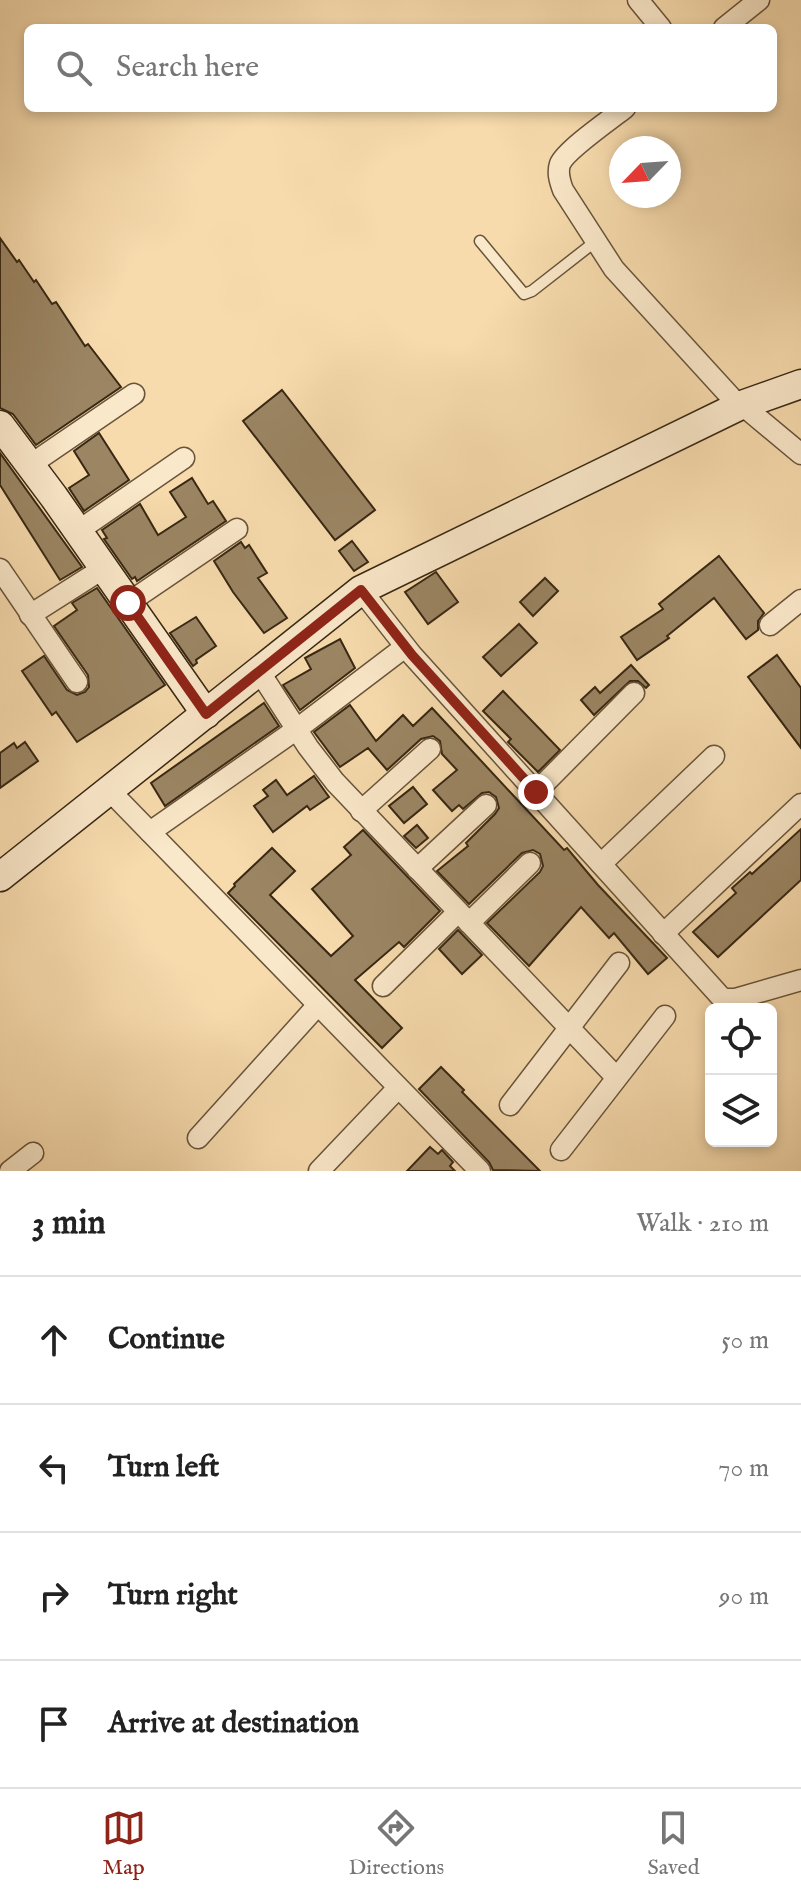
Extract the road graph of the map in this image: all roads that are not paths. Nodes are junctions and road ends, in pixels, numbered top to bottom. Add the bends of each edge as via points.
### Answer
1 (638, 0) edge
2 (759, 0) edge
3 (658, 24) edge
4 (729, 24) edge
5 (620, 112) edge
6 (480, 241) dead end
7 (596, 241) junction
8 (801, 384) edge
9 (134, 394) dead end
10 (740, 405) junction
11 (0, 425) edge
12 (801, 454) edge
13 (184, 458) dead end
14 (30, 465) junction
15 (237, 529) dead end
16 (78, 531) junction
17 (104, 568) junction
18 (0, 569) edge
19 (361, 590) junction
20 (801, 600) edge
21 (128, 603) junction
22 (30, 615) junction
23 (770, 625) dead end
24 (405, 647) junction
25 (259, 671) junction
26 (77, 682) dead end
27 (634, 693) dead end
28 (206, 714) junction
29 (297, 729) junction
30 (430, 749) dead end
31 (714, 756) dead end
32 (109, 790) junction
33 (536, 792) junction
34 (801, 804) edge
35 (486, 805) dead end
36 (361, 811) junction
37 (150, 832) junction
38 (530, 863) dead end
39 (601, 864) junction
40 (417, 869) junction
41 (0, 877) edge
42 (464, 917) junction
43 (663, 934) junction
44 (619, 963) dead end
45 (801, 980) edge
46 (383, 986) dead end
47 (317, 1006) junction
48 (665, 1016) dead end
49 (568, 1026) junction
50 (616, 1077) junction
51 (397, 1089) junction
52 (510, 1105) dead end
53 (198, 1138) dead end
54 (561, 1150) dead end
55 (33, 1153) dead end
56 (478, 1170) edge
57 (10, 1171) edge
58 (319, 1171) edge

1 - 3 street
2 - 4 street
5 - 7 street via 560,164 563,190
6 - 7 lane via 524,294
7 - 10 street via 614,269
8 - 10 street
9 - 14 street
10 - 12 street
10 - 19 street
11 - 14 street
13 - 16 street
14 - 16 street
15 - 21 street
16 - 17 street
17 - 21 street
17 - 22 street
18 - 22 street
19 - 24 street
19 - 25 street
20 - 23 street
21 - 28 street
22 - 26 street
24 - 29 street
24 - 33 street
25 - 28 street
25 - 29 street
27 - 33 street
28 - 32 street
29 - 36 street
29 - 37 street
30 - 36 street
31 - 39 street
32 - 37 street
32 - 41 street
33 - 39 street
34 - 43 street
35 - 40 street
36 - 40 street
37 - 47 street
38 - 42 street
39 - 43 street
40 - 42 street
42 - 46 street
42 - 49 street
43 - 45 street via 725,999
44 - 49 street
47 - 51 street
47 - 53 street
48 - 50 street
49 - 50 street
49 - 52 street
50 - 54 street
51 - 56 street
51 - 58 street
55 - 57 street

